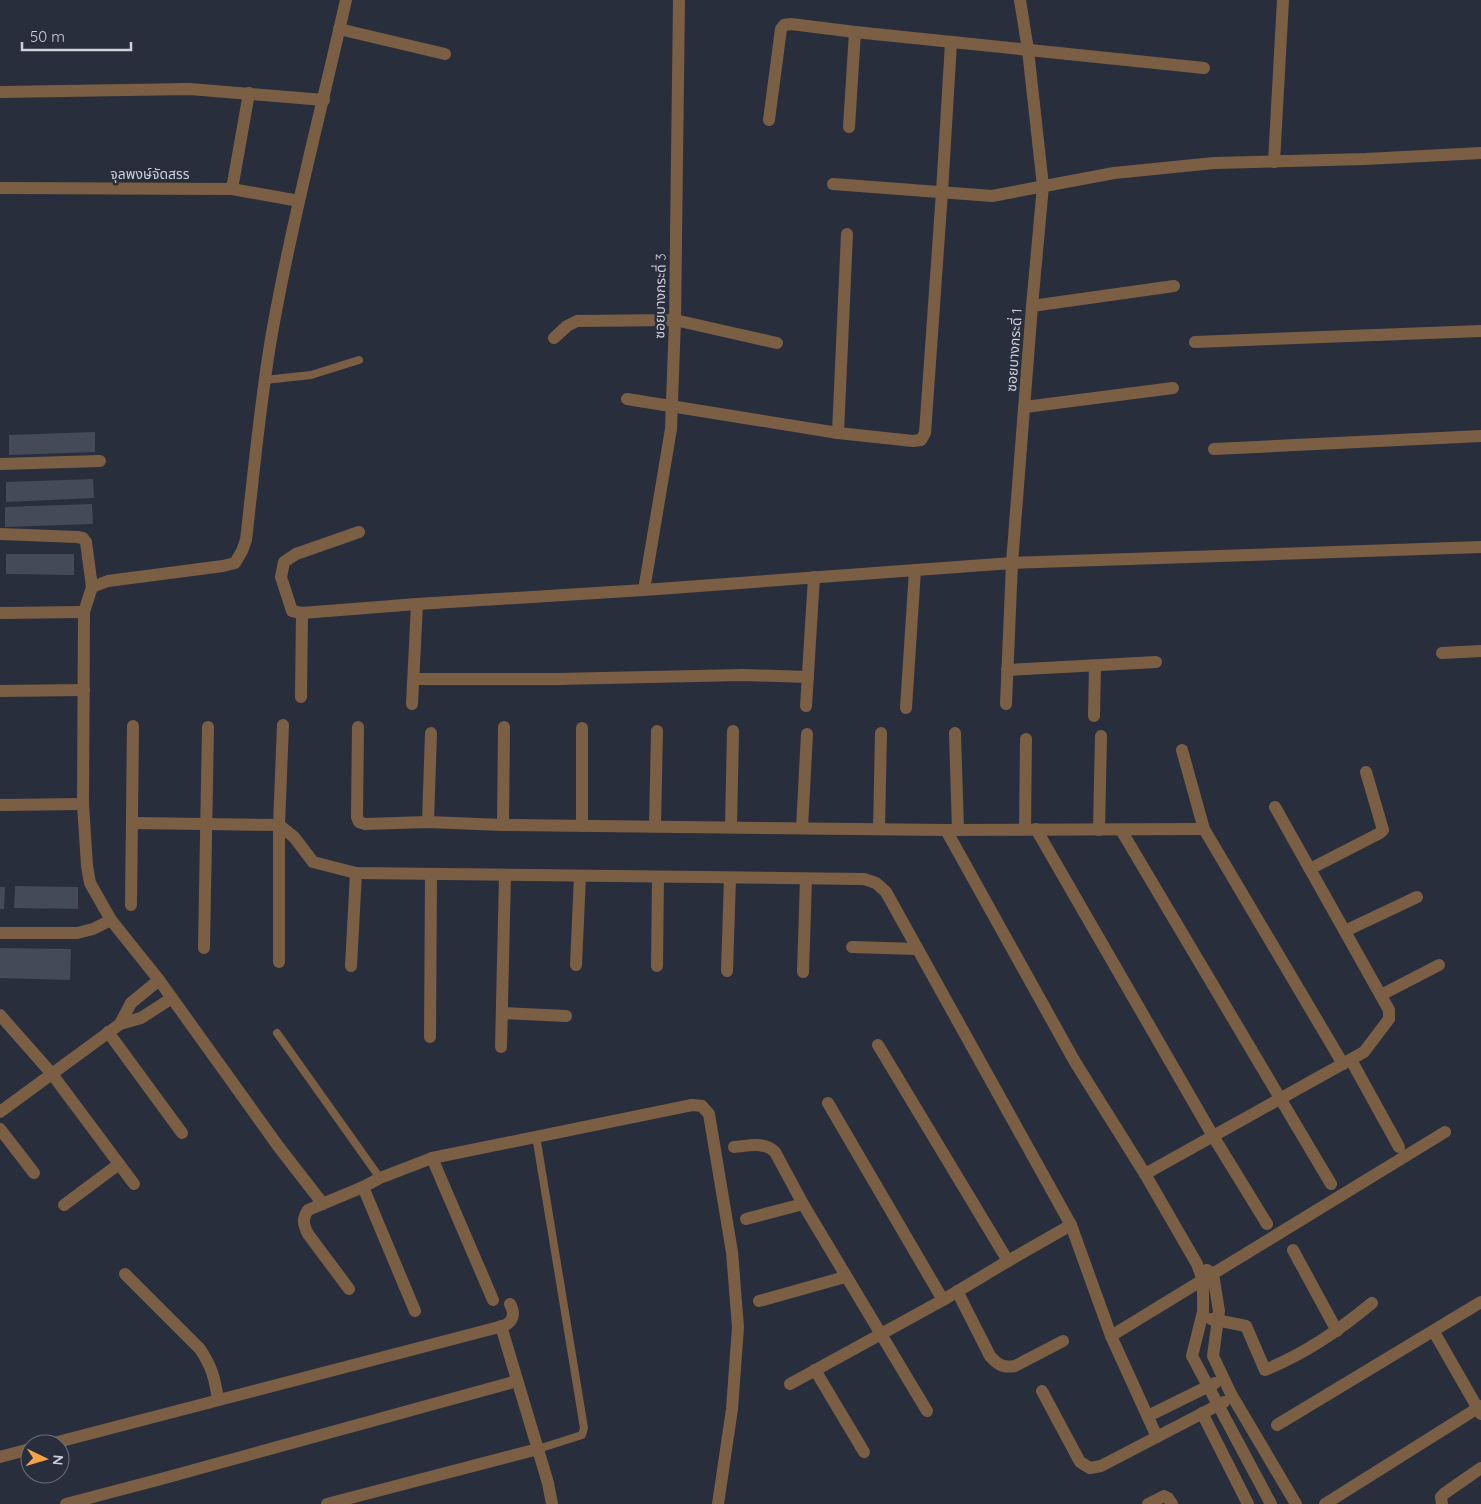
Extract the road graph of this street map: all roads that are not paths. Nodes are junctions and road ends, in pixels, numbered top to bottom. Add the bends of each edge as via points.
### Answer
1 (346, 0) edge
2 (679, 0) edge
3 (1020, 0) edge
4 (1283, 0) edge
5 (339, 29) junction
6 (855, 32) junction
7 (951, 42) junction
8 (1028, 50) junction
9 (445, 54) dead end
10 (1204, 68) dead end
11 (0, 92) edge
12 (249, 93) junction
13 (324, 100) junction
14 (769, 120) dead end
15 (849, 128) dead end
16 (1481, 153) edge
17 (1274, 162) junction
18 (833, 184) dead end
19 (1043, 186) junction
20 (0, 188) edge
21 (232, 189) junction
22 (942, 192) junction
23 (299, 201) junction
24 (847, 234) dead end
25 (1174, 286) dead end
26 (1032, 306) junction
27 (675, 320) junction
28 (1481, 331) edge
29 (554, 338) dead end
30 (1195, 342) dead end
31 (777, 343) dead end
32 (359, 360) dead end
33 (264, 380) junction
34 (1173, 388) dead end
35 (626, 399) dead end
36 (672, 407) junction
37 (1025, 408) junction
38 (838, 433) junction
39 (1481, 436) edge
40 (1214, 449) dead end
41 (100, 460) dead end
42 (0, 464) edge
43 (359, 532) dead end
44 (0, 534) edge
45 (1481, 547) edge
46 (1012, 563) junction
47 (915, 570) junction
48 (814, 577) junction
49 (92, 587) junction
50 (644, 590) junction
51 (417, 604) junction
52 (84, 612) junction
53 (0, 613) edge
54 (302, 613) junction
55 (1481, 651) edge
56 (1442, 653) dead end
57 (1156, 662) dead end
58 (1095, 666) junction
59 (1007, 670) junction
60 (808, 677) junction
61 (414, 679) junction
62 (84, 690) junction
63 (0, 691) edge
64 (301, 697) dead end
65 (412, 704) dead end
66 (1006, 704) dead end
67 (806, 706) dead end
68 (906, 708) dead end
69 (1094, 716) dead end
70 (283, 725) dead end
71 (133, 726) dead end
72 (504, 726) dead end
73 (208, 727) dead end
74 (358, 728) dead end
75 (582, 728) dead end
76 (657, 731) dead end
77 (733, 731) dead end
78 (431, 733) dead end
79 (881, 733) dead end
80 (955, 733) dead end
81 (807, 734) dead end
82 (1101, 736) dead end
83 (1026, 739) dead end
84 (1182, 750) dead end
85 (1366, 772) dead end
86 (0, 804) edge
87 (83, 804) junction
88 (1275, 808) dead end
89 (428, 822) junction
90 (133, 823) junction
91 (206, 824) junction
92 (279, 825) junction
93 (504, 825) junction
94 (582, 826) junction
95 (656, 826) junction
96 (731, 827) junction
97 (802, 828) junction
98 (879, 829) junction
99 (1031, 829) junction
100 (1204, 829) junction
101 (952, 830) junction
102 (1099, 830) junction
103 (1121, 830) junction
104 (1310, 869) junction
105 (356, 874) junction
106 (431, 874) junction
107 (505, 875) junction
108 (580, 876) junction
109 (658, 877) junction
110 (730, 878) junction
111 (806, 879) junction
112 (1417, 897) dead end
113 (131, 905) dead end
114 (111, 920) junction
115 (1345, 931) junction
116 (0, 933) edge
117 (852, 947) dead end
118 (204, 948) dead end
119 (917, 949) junction
120 (279, 962) dead end
121 (576, 965) dead end
122 (1439, 965) dead end
123 (351, 966) dead end
124 (657, 966) dead end
125 (728, 971) dead end
126 (803, 972) dead end
127 (158, 980) junction
128 (1381, 995) junction
129 (172, 998) junction
130 (502, 1013) junction
131 (0, 1015) edge
132 (566, 1016) dead end
133 (120, 1024) junction
134 (108, 1032) junction
135 (277, 1033) dead end
136 (430, 1037) dead end
137 (878, 1045) dead end
138 (501, 1047) dead end
139 (1347, 1062) junction
140 (52, 1074) junction
141 (1280, 1099) junction
142 (828, 1103) dead end
143 (0, 1112) edge
144 (0, 1129) edge
145 (1446, 1132) dead end
146 (182, 1133) dead end
147 (536, 1136) junction
148 (1213, 1136) junction
149 (734, 1147) dead end
150 (1399, 1147) dead end
151 (432, 1158) junction
152 (119, 1164) junction
153 (34, 1173) dead end
154 (1145, 1174) junction
155 (380, 1178) junction
156 (134, 1184) dead end
157 (1331, 1184) dead end
158 (364, 1187) junction
159 (323, 1204) junction
160 (803, 1204) junction
161 (64, 1205) dead end
162 (746, 1219) dead end
163 (1267, 1224) dead end
164 (1071, 1225) junction
165 (1293, 1250) dead end
166 (1008, 1261) junction
167 (125, 1274) dead end
168 (845, 1277) junction
169 (1208, 1277) junction
170 (348, 1289) dead end
171 (957, 1291) junction
172 (493, 1300) dead end
173 (943, 1300) junction
174 (759, 1301) dead end
175 (1481, 1302) edge
176 (1372, 1303) dead end
177 (510, 1304) dead end
178 (415, 1311) dead end
179 (1202, 1319) junction
180 (1218, 1320) junction
181 (500, 1326) junction
182 (1337, 1331) junction
183 (1434, 1332) junction
184 (881, 1333) junction
185 (1111, 1336) junction
186 (1063, 1341) dead end
187 (815, 1370) junction
188 (1223, 1379) junction
189 (516, 1381) junction
190 (790, 1384) dead end
191 (1209, 1386) junction
192 (1042, 1391) dead end
193 (1233, 1398) junction
194 (218, 1400) junction
195 (1218, 1405) junction
196 (1480, 1409) edge
197 (927, 1411) dead end
198 (1202, 1414) junction
199 (1148, 1416) junction
200 (1277, 1425) dead end
201 (1157, 1437) junction
202 (70, 1439) edge
203 (538, 1449) junction
204 (20, 1452) edge
205 (864, 1452) dead end
206 (0, 1457) edge
207 (1481, 1468) edge
208 (66, 1504) edge
209 (327, 1504) edge
210 (552, 1504) edge
211 (718, 1504) edge
212 (1148, 1504) edge
213 (1172, 1504) edge
214 (1248, 1504) edge
215 (1271, 1504) edge
216 (1296, 1504) edge
217 (1325, 1504) edge
218 (1442, 1504) edge

1 - 5 street
2 - 27 street, ซอยบางกระดี่ 3
3 - 8 street, ซอยบางกระดี่ 1
4 - 17 street
5 - 9 street
5 - 13 street
6 - 7 street
6 - 14 street via 784,25
6 - 15 street
7 - 8 street
7 - 22 street
8 - 10 street
8 - 19 street, ซอยบางกระดี่ 1
11 - 12 street via 190,89
12 - 13 street
12 - 21 street
13 - 23 street
16 - 17 street
17 - 19 street via 1214,163 1114,173
18 - 22 street
19 - 22 street via 992,196
19 - 26 street, ซอยบางกระดี่ 1
20 - 21 street, จุลพงษ์จัดสรร
21 - 23 street, จุลพงษ์จัดสรร
22 - 38 street via 925,433 921,440 913,441
23 - 33 street
24 - 38 street
25 - 26 street
26 - 37 street, ซอยบางกระดี่ 1
27 - 29 street via 577,321
27 - 31 street
27 - 36 street, ซอยบางกระดี่ 3
28 - 30 street
32 - 33 lane via 311,375
33 - 49 street via 246,540 235,563 108,581
34 - 37 street
35 - 36 street
36 - 38 street
36 - 50 street, ซอยบางกระดี่ 3
37 - 46 street, ซอยบางกระดี่ 1
39 - 40 street
41 - 42 street
43 - 54 street via 296,554 284,562 281,577 290,606 292,611
44 - 49 street via 83,538
45 - 46 street
46 - 47 street
46 - 59 street, ซอยบางกระดี่ 1
47 - 48 street
47 - 68 street
48 - 50 street
48 - 60 street
49 - 52 street
50 - 51 street
51 - 54 street
51 - 61 street
52 - 53 street
52 - 62 street
54 - 64 street
55 - 56 street
57 - 58 street
58 - 59 street
58 - 69 street
59 - 66 street, ซอยบางกระดี่ 1
60 - 61 street
60 - 67 street
61 - 65 street
62 - 63 street
62 - 87 street
70 - 92 street
71 - 90 street
72 - 93 street
73 - 91 street
74 - 89 street via 358,820 365,824
75 - 94 street
76 - 95 street
77 - 96 street
78 - 89 street
79 - 98 street
80 - 101 street
81 - 97 street
82 - 102 street
83 - 99 street
84 - 100 street
85 - 104 street via 1383,830
86 - 87 street
87 - 114 street via 90,883
88 - 104 street
89 - 93 street
90 - 91 street
90 - 113 street
91 - 92 street
91 - 118 street
92 - 105 street via 294,837 313,862
92 - 120 street
93 - 94 street
94 - 95 street
95 - 96 street
96 - 97 street
97 - 98 street
98 - 101 street
99 - 101 street
99 - 102 street
99 - 148 street
100 - 103 street
100 - 139 street
101 - 154 street via 1075,1062
102 - 103 street
103 - 141 street
104 - 115 street
105 - 106 street
105 - 123 street
106 - 107 street
106 - 136 street
107 - 108 street
107 - 130 street
108 - 109 street
108 - 121 street
109 - 110 street
109 - 124 street
110 - 111 street
110 - 125 street
111 - 119 street via 864,879 876,883 886,892
111 - 126 street
112 - 115 street
114 - 116 street via 77,933
114 - 127 street
115 - 128 street
117 - 119 street
119 - 164 street
122 - 128 street
127 - 129 street
127 - 133 street via 131,1003
128 - 139 street via 1389,1010 1389,1019 1364,1052
129 - 133 street via 140,1018
129 - 159 street
130 - 132 street
130 - 138 street
131 - 140 street
133 - 134 street
134 - 140 street
134 - 146 street
135 - 155 lane
137 - 166 street
139 - 141 street
139 - 150 street
140 - 143 street
140 - 152 street
141 - 148 street
141 - 157 street
142 - 173 street
144 - 153 street
145 - 169 street
147 - 151 street
147 - 203 lane via 584,1428 582,1435
147 - 211 street via 692,1105 702,1106 709,1114 732,1252 738,1327 732,1409
148 - 154 street
148 - 163 street
149 - 160 street via 770,1147
151 - 155 street
151 - 172 street
152 - 156 street
152 - 161 street
154 - 169 street via 1197,1264
155 - 158 street
158 - 159 street
158 - 178 street
159 - 170 street via 308,1210 303,1224
160 - 162 street
160 - 168 street
164 - 166 street
164 - 185 street
165 - 182 street
166 - 171 street
167 - 194 street via 200,1349 214,1374
168 - 174 street
168 - 184 street
169 - 179 street
169 - 180 street via 1219,1310
169 - 185 street
171 - 173 street
171 - 186 street via 997,1364 1015,1366
173 - 184 street
175 - 183 street
176 - 182 street
177 - 181 street via 512,1319
179 - 180 street
179 - 191 street via 1192,1356
180 - 182 street via 1246,1326 1265,1370 1292,1359
180 - 188 street via 1213,1356
181 - 189 street
181 - 194 street
183 - 196 street
183 - 200 street
184 - 187 street
184 - 197 street
185 - 199 street
187 - 190 street
187 - 205 street
188 - 191 street
188 - 193 street
189 - 203 street
189 - 208 street
191 - 195 street
191 - 199 street
192 - 201 street via 1080,1462 1090,1468
193 - 195 street
193 - 216 street
194 - 202 street
195 - 198 street
195 - 215 street
196 - 217 street
198 - 201 street
198 - 214 street
199 - 201 street
203 - 209 street
203 - 210 street
204 - 206 street
207 - 218 street via 1445,1493 1441,1497
212 - 213 street via 1164,1496

